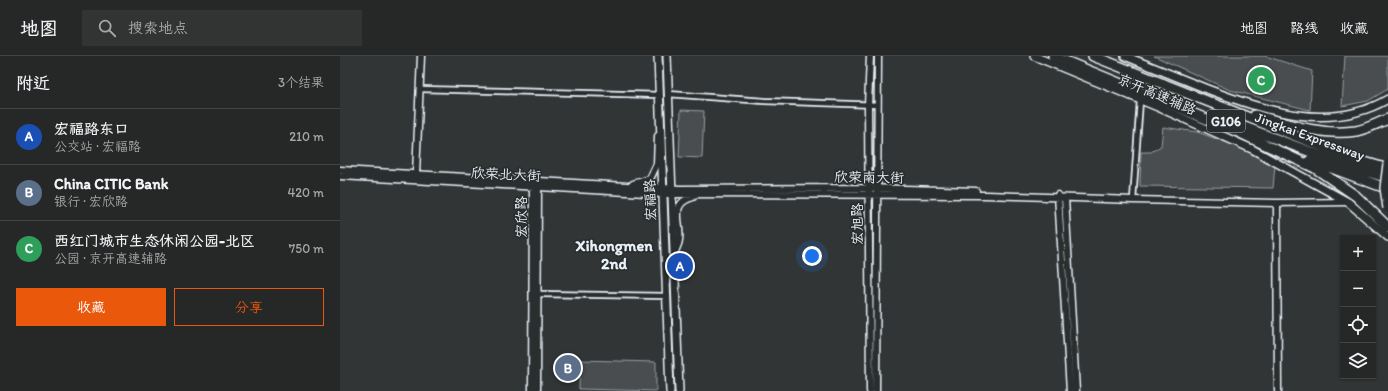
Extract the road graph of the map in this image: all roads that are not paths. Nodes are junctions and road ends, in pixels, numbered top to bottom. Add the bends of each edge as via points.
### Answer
1 (421, 56) edge
2 (658, 56) edge
3 (666, 56) edge
4 (870, 56) edge
5 (878, 56) edge
6 (1034, 56) edge
7 (1053, 56) edge
8 (1067, 56) edge
9 (1093, 56) edge
10 (1125, 56) edge
11 (420, 89) junction
12 (668, 94) junction
13 (660, 95) junction
14 (1194, 97) junction
15 (1388, 99) edge
16 (1140, 100) junction
17 (878, 105) junction
18 (868, 106) junction
19 (1388, 118) edge
20 (660, 122) junction
21 (1238, 132) junction
22 (1388, 164) edge
23 (1388, 169) edge
24 (340, 170) edge
25 (416, 174) junction
26 (340, 176) edge
27 (1388, 178) edge
28 (537, 181) junction
29 (627, 186) junction
30 (536, 188) junction
31 (869, 188) junction
32 (877, 189) junction
33 (1388, 189) edge
34 (663, 191) junction
35 (671, 191) junction
36 (702, 194) junction
37 (869, 195) junction
38 (877, 196) junction
39 (1060, 197) junction
40 (1133, 200) junction
41 (1348, 202) junction
42 (1277, 203) junction
43 (1388, 208) edge
44 (1388, 227) edge
45 (1388, 237) edge
46 (675, 252) junction
47 (538, 294) junction
48 (667, 296) junction
49 (532, 391) edge
50 (537, 391) edge
51 (670, 391) edge
52 (679, 391) edge
53 (870, 391) edge
54 (876, 391) edge
55 (1073, 391) edge
56 (1278, 391) edge

1 - 11 street
2 - 13 main road, 宏福路
3 - 12 main road, 宏福路
4 - 18 street, 宏旭路
5 - 17 street, 宏旭路
6 - 16 main road, 京开高速辅路
7 - 21 highway
8 - 27 highway, Jingkai Expressway / G106 via 1225,120 1348,166
9 - 14 highway, Jingkai Expressway / G106
10 - 15 main road, 京开高速辅路 via 1220,94 1283,114 1305,117 1342,116 1360,112
11 - 13 street
11 - 25 street
12 - 18 street
12 - 35 main road, 宏福路
13 - 20 main road, 宏福路
14 - 19 highway via 1321,131 1357,130
14 - 23 highway, Jingkai Expressway / G106 via 1351,158
16 - 40 street
16 - 41 main road, 京开高速辅路 via 1252,149
17 - 18 street
17 - 32 street, 宏旭路
18 - 31 street, 宏旭路
20 - 29 street via 654,172 650,179
20 - 34 main road, 宏福路
21 - 33 highway
21 - 44 highway via 1315,168 1336,181 1356,196
22 - 43 highway, bridge via 1385,188
24 - 25 street, 欣荣北大街
25 - 28 street, 欣荣北大街
26 - 30 street, 欣荣北大街
28 - 29 street, 欣荣北大街
28 - 30 street, 宏欣路
29 - 34 street, 欣荣北大街
30 - 34 street, 欣荣北大街
30 - 47 street, 宏欣路
30 - 49 street, 宏欣路
31 - 32 street, 欣荣南大街
31 - 35 street, 欣荣南大街
31 - 37 street, 宏旭路
32 - 38 street, 宏旭路
32 - 39 street, 欣荣南大街 via 999,191
34 - 35 street, 欣荣北大街
34 - 48 main road, 宏福路
35 - 36 street, 欣荣南大街
35 - 46 main road, 宏福路
36 - 37 street, 欣荣南大街
36 - 46 street via 687,198 680,206 679,240
37 - 38 street, 欣荣南大街
37 - 53 street, 宏旭路
38 - 39 street, 欣荣南大街
38 - 54 street, 宏旭路
39 - 40 street, 欣荣南大街
39 - 55 street
39 - 55 street via 1058,213 1069,381
40 - 42 street, 欣荣南大街
41 - 42 street, 欣荣南大街
41 - 45 main road, 京开高速辅路
42 - 56 street
46 - 52 main road, 宏福路
47 - 48 street
47 - 50 street, 宏欣路
48 - 51 main road, 宏福路

